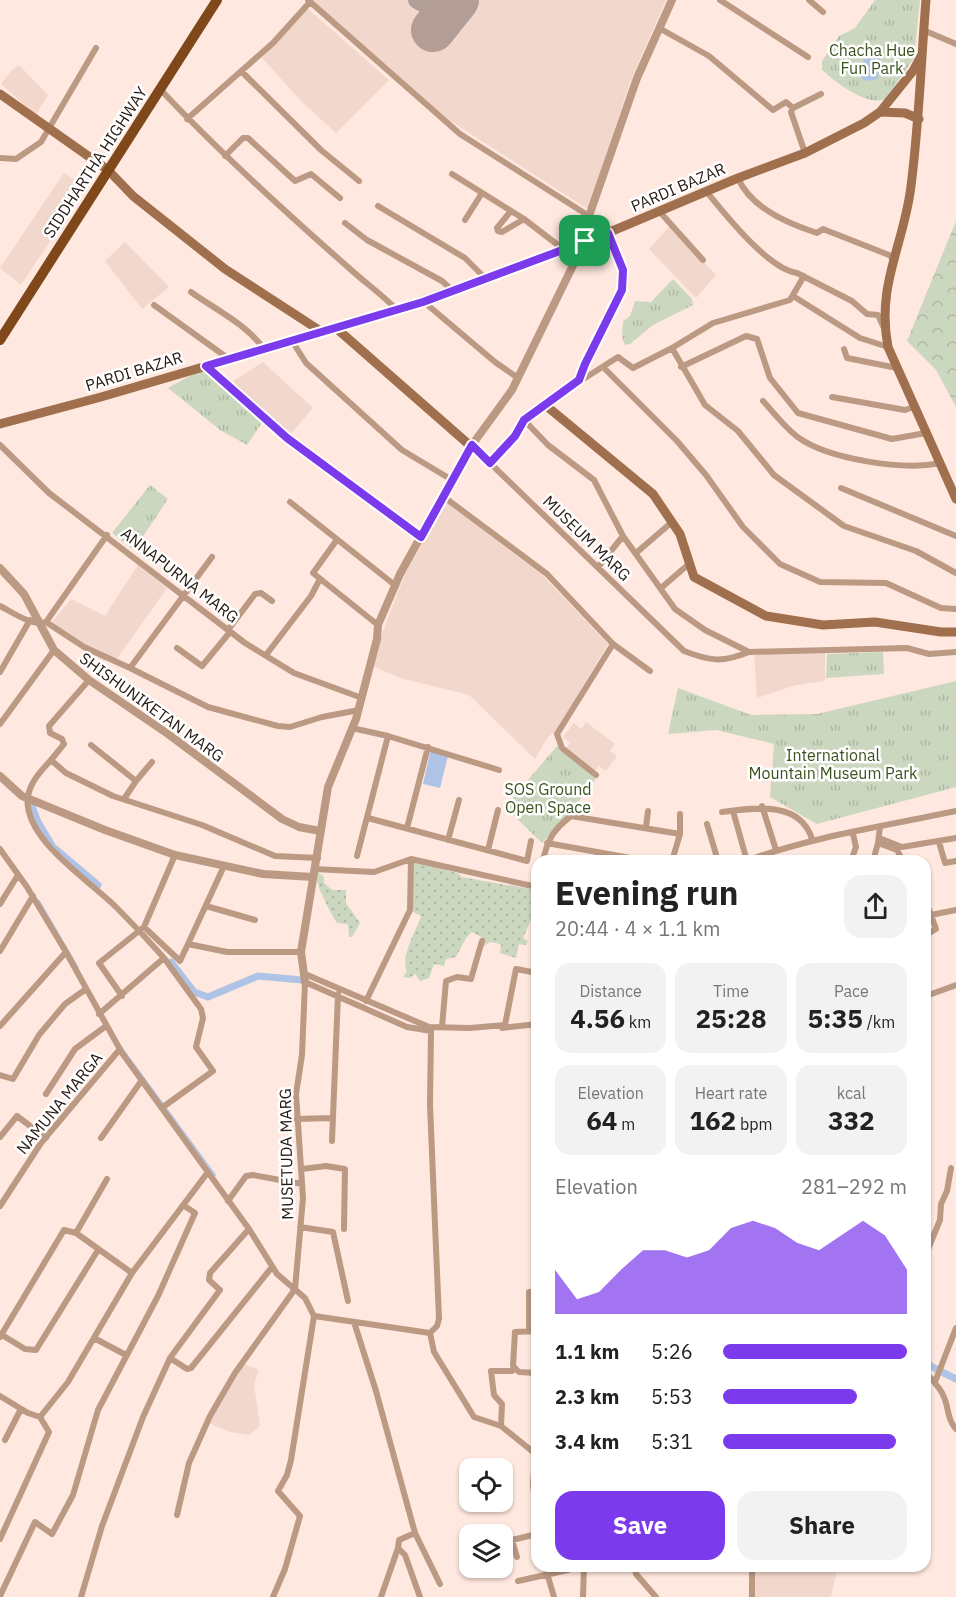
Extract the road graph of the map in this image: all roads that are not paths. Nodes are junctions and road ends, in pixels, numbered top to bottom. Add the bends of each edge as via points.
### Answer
1 (217, 0) edge
2 (672, 0) edge
3 (720, 0) edge
4 (808, 0) edge
5 (926, 0) edge
6 (309, 1) edge
7 (823, 12) dead end
8 (659, 28) junction
9 (923, 30) junction
10 (956, 44) edge
11 (96, 48) dead end
12 (921, 56) junction
13 (808, 57) dead end
14 (241, 70) junction
15 (160, 89) junction
16 (0, 94) edge
17 (821, 94) dead end
18 (793, 108) junction
19 (880, 112) junction
20 (188, 119) junction
21 (918, 119) junction
22 (50, 128) junction
23 (805, 153) junction
24 (225, 156) junction
25 (1, 158) edge
26 (108, 170) junction
27 (453, 174) dead end
28 (738, 178) junction
29 (359, 181) dead end
30 (706, 191) junction
31 (482, 193) junction
32 (340, 198) dead end
33 (378, 206) dead end
34 (511, 211) junction
35 (659, 211) junction
36 (589, 216) junction
37 (524, 219) junction
38 (465, 220) dead end
39 (345, 223) dead end
40 (608, 233) junction
41 (585, 241) junction
42 (563, 249) junction
43 (893, 259) junction
44 (703, 260) dead end
45 (804, 276) junction
46 (485, 278) junction
47 (452, 290) junction
48 (191, 292) dead end
49 (794, 296) junction
50 (423, 302) junction
51 (154, 304) dead end
52 (397, 310) junction
53 (884, 326) junction
54 (336, 328) junction
55 (322, 332) junction
56 (0, 340) edge
57 (292, 341) junction
58 (888, 347) junction
59 (672, 348) junction
60 (264, 349) junction
61 (844, 350) dead end
62 (229, 359) junction
63 (206, 366) junction
64 (603, 367) junction
65 (681, 367) junction
66 (897, 368) junction
67 (518, 378) junction
68 (579, 380) junction
69 (832, 397) dead end
70 (763, 401) dead end
71 (544, 404) junction
72 (914, 407) junction
73 (524, 420) junction
74 (0, 424) edge
75 (926, 433) junction
76 (0, 445) edge
77 (472, 445) junction
78 (490, 463) junction
79 (939, 464) junction
80 (452, 480) junction
81 (841, 488) dead end
82 (444, 497) junction
83 (956, 499) edge
84 (290, 502) dead end
85 (672, 522) junction
86 (107, 536) junction
87 (623, 536) junction
88 (956, 536) edge
89 (421, 537) junction
90 (336, 541) junction
91 (636, 553) junction
92 (212, 557) dead end
93 (690, 563) junction
94 (598, 567) junction
95 (0, 568) edge
96 (956, 573) edge
97 (320, 579) junction
98 (396, 586) junction
99 (661, 588) junction
100 (183, 594) junction
101 (272, 601) dead end
102 (0, 606) edge
103 (956, 609) edge
104 (30, 620) junction
105 (43, 623) junction
106 (378, 625) junction
107 (229, 631) junction
108 (956, 632) edge
109 (613, 644) junction
110 (177, 648) dead end
111 (54, 650) junction
112 (749, 652) junction
113 (956, 652) edge
114 (266, 655) junction
115 (130, 668) junction
116 (650, 671) dead end
117 (0, 672) edge
118 (89, 680) junction
119 (362, 698) junction
120 (358, 710) junction
121 (0, 724) edge
122 (352, 728) junction
123 (388, 736) junction
124 (91, 746) dead end
125 (428, 747) junction
126 (51, 759) junction
127 (152, 762) dead end
128 (499, 770) dead end
129 (596, 775) dead end
130 (0, 776) edge
131 (136, 781) junction
132 (29, 798) junction
133 (124, 799) junction
134 (459, 800) dead end
135 (762, 806) junction
136 (498, 810) dead end
137 (956, 810) edge
138 (648, 811) dead end
139 (733, 811) junction
140 (722, 812) dead end
141 (680, 814) dead end
142 (368, 818) junction
143 (707, 824) dead end
144 (646, 827) junction
145 (880, 827) junction
146 (406, 828) junction
147 (320, 831) junction
148 (680, 834) junction
149 (853, 834) junction
150 (956, 838) edge
151 (812, 839) junction
152 (448, 840) junction
153 (531, 841) dead end
154 (878, 841) junction
155 (939, 842) junction
156 (547, 843) junction
157 (0, 849) edge
158 (488, 850) junction
159 (776, 850) junction
160 (175, 855) junction
161 (357, 855) dead end
162 (544, 855) edge
163 (614, 855) edge
164 (674, 855) edge
165 (715, 855) edge
166 (744, 855) edge
167 (762, 855) edge
168 (853, 855) edge
169 (874, 855) edge
170 (900, 855) edge
171 (318, 858) junction
172 (411, 859) junction
173 (956, 861) edge
174 (224, 866) junction
175 (313, 873) junction
176 (18, 875) junction
177 (531, 886) edge
178 (33, 896) junction
179 (0, 904) edge
180 (206, 906) junction
181 (956, 910) edge
182 (932, 915) joint
183 (255, 920) dead end
184 (141, 929) junction
185 (931, 932) edge
186 (482, 941) dead end
187 (188, 944) junction
188 (0, 951) edge
189 (66, 952) junction
190 (301, 952) junction
191 (164, 958) junction
192 (531, 971) edge
193 (305, 978) junction
194 (955, 987) edge
195 (86, 989) junction
196 (338, 994) junction
197 (931, 994) edge
198 (122, 996) junction
199 (366, 1001) junction
200 (99, 1014) junction
201 (531, 1024) edge
202 (0, 1026) edge
203 (106, 1026) junction
204 (442, 1027) junction
205 (431, 1031) junction
206 (120, 1049) junction
207 (0, 1075) edge
208 (142, 1080) junction
209 (46, 1094) dead end
210 (166, 1105) junction
211 (332, 1118) junction
212 (296, 1119) junction
213 (0, 1137) edge
214 (46, 1138) junction
215 (101, 1138) dead end
216 (332, 1141) dead end
217 (951, 1167) dead end
218 (302, 1169) junction
219 (208, 1172) junction
220 (107, 1179) dead end
221 (302, 1184) junction
222 (228, 1201) junction
223 (183, 1205) junction
224 (0, 1206) edge
225 (300, 1227) junction
226 (249, 1229) junction
227 (344, 1229) dead end
228 (76, 1233) junction
229 (931, 1243) edge
230 (98, 1250) junction
231 (272, 1267) junction
232 (132, 1273) junction
233 (295, 1289) junction
234 (531, 1292) edge
235 (348, 1301) dead end
236 (314, 1316) junction
237 (354, 1322) junction
238 (956, 1328) edge
239 (528, 1331) joint
240 (430, 1333) junction
241 (1, 1336) edge
242 (94, 1338) junction
243 (126, 1355) junction
244 (170, 1358) junction
245 (514, 1368) junction
246 (531, 1373) edge
247 (931, 1379) edge
248 (934, 1382) junction
249 (0, 1396) edge
250 (21, 1409) junction
251 (40, 1417) junction
252 (501, 1426) junction
253 (956, 1429) edge
254 (5, 1440) dead end
255 (531, 1451) edge
256 (177, 1515) dead end
257 (415, 1533) junction
258 (531, 1535) edge
259 (0, 1539) edge
260 (398, 1548) junction
261 (517, 1557) dead end
262 (547, 1572) edge
263 (561, 1572) edge
264 (584, 1572) edge
265 (636, 1572) edge
266 (752, 1572) edge
267 (548, 1576) junction
268 (518, 1581) dead end
269 (440, 1584) dead end
270 (0, 1596) edge
271 (81, 1597) edge
272 (273, 1597) edge
273 (381, 1597) edge
274 (420, 1597) edge
275 (554, 1597) edge
276 (583, 1597) edge
277 (656, 1597) edge
278 (752, 1597) edge

1 - 15 highway, SIDDHARTHA HIGHWAY
2 - 8 street
3 - 13 street
4 - 7 street
5 - 9 main road
6 - 14 street via 273,43
6 - 36 street via 459,134
8 - 18 street via 709,56 773,111 786,102
8 - 36 street via 636,78
9 - 10 street
9 - 12 main road
11 - 22 street
12 - 19 main road, PARDI BAZAR
12 - 21 main road
14 - 20 street
14 - 29 street via 321,150
15 - 20 street
15 - 26 highway, SIDDHARTHA HIGHWAY
16 - 22 main road
17 - 18 street
18 - 23 street
19 - 21 main road via 905,112
19 - 23 main road, PARDI BAZAR
20 - 24 street
21 - 43 main road via 904,227
22 - 25 street via 32,150 16,159
22 - 26 main road
23 - 28 main road, PARDI BAZAR
24 - 32 street via 243,138 248,138 295,181 311,174
24 - 52 street
26 - 55 main road via 133,196 225,269
26 - 56 highway, SIDDHARTHA HIGHWAY
27 - 31 street
28 - 30 main road, PARDI BAZAR
28 - 43 street via 749,194 778,216 817,233 823,229
30 - 35 main road, PARDI BAZAR
30 - 45 street via 758,249 790,272
31 - 34 street
31 - 38 street
33 - 46 street via 465,258
34 - 37 street
34 - 37 street via 497,228 499,232
35 - 40 main road, PARDI BAZAR
35 - 44 street
36 - 41 street via 590,229
37 - 42 street
39 - 47 street
40 - 41 main road, PARDI BAZAR
40 - 68 street via 623,270 622,290
41 - 42 main road, PARDI BAZAR
41 - 67 street
42 - 46 main road, PARDI BAZAR
43 - 53 main road via 884,294
45 - 49 street
45 - 53 street via 852,301 867,314 879,315
46 - 47 main road, PARDI BAZAR
47 - 50 main road, PARDI BAZAR
48 - 60 street via 241,325
49 - 58 street via 860,338
49 - 59 street via 713,323
50 - 52 main road, PARDI BAZAR
50 - 67 street
51 - 62 street
52 - 54 main road, PARDI BAZAR
53 - 58 main road
54 - 55 main road, PARDI BAZAR
54 - 77 main road
55 - 57 main road, PARDI BAZAR
57 - 60 main road, PARDI BAZAR
57 - 80 street via 306,363 402,450
58 - 66 main road
59 - 64 street via 633,368 618,357
59 - 65 street
60 - 62 main road, PARDI BAZAR
61 - 66 street via 846,358
62 - 63 main road, PARDI BAZAR
63 - 74 main road, PARDI BAZAR
63 - 89 street via 287,438
64 - 68 street
64 - 103 street via 677,441 742,527 780,564 820,582 886,583 941,608
65 - 75 street via 753,336 758,339 770,378 798,413 892,439
65 - 96 street via 705,405 738,432 774,476 854,531 916,551
66 - 72 main road
67 - 77 street
68 - 71 street
69 - 72 street via 905,410
70 - 79 street via 799,438 840,455 891,466
71 - 73 main road
71 - 85 main road via 653,494
72 - 75 main road
73 - 78 main road
73 - 87 street via 548,445 594,480
75 - 79 main road
76 - 86 street, ANNAPURNA MARG via 43,488
77 - 78 main road
77 - 80 street
78 - 94 street, MUSEUM MARG
79 - 83 main road
80 - 82 street
81 - 88 street
82 - 89 street
82 - 109 street via 547,574
84 - 90 street
85 - 91 street
85 - 93 main road
86 - 100 street, ANNAPURNA MARG
86 - 105 street
87 - 91 street
87 - 94 street
89 - 98 street
90 - 97 street via 313,571
90 - 98 street
91 - 99 street
92 - 100 street
93 - 99 street
93 - 108 main road via 694,577 766,616 823,625 875,622
94 - 112 street, MUSEUM MARG via 684,651 710,661
95 - 105 street, SHISHUNIKETAN MARG
97 - 106 street
97 - 114 street
98 - 106 street
99 - 112 street via 675,609
100 - 107 street, ANNAPURNA MARG
100 - 115 street
101 - 107 street via 261,593 255,594
102 - 104 street
104 - 105 street
104 - 117 street
105 - 111 street, SHISHUNIKETAN MARG
105 - 115 street
106 - 119 street
107 - 110 street via 202,666
107 - 114 street, ANNAPURNA MARG
109 - 116 street
109 - 129 street via 557,734 562,748
111 - 118 street, SHISHUNIKETAN MARG
111 - 121 street
112 - 113 street via 907,648 929,654
114 - 119 street, ANNAPURNA MARG via 294,673
115 - 120 street via 208,707 278,726 290,727
118 - 126 street via 49,726 50,733 63,741
118 - 147 street, SHISHUNIKETAN MARG via 282,819
119 - 120 street
120 - 122 street
122 - 123 street
122 - 147 street via 328,787
123 - 125 street
123 - 142 street
124 - 131 street
125 - 128 street
125 - 146 street
126 - 132 street via 31,782
126 - 133 street via 66,772
127 - 131 street
130 - 132 street
131 - 133 street
132 - 160 street
132 - 184 street via 31,816 51,848
133 - 171 street via 202,825 275,856
134 - 152 street
135 - 139 street
135 - 151 street via 796,817 809,829
135 - 159 street
136 - 158 street
137 - 145 street
138 - 144 street
139 - 140 street
139 - 166 street
141 - 148 street
142 - 146 street
142 - 161 street
143 - 165 street
144 - 148 street
144 - 156 street via 571,816
145 - 149 street
145 - 154 street
146 - 152 street
147 - 171 street
148 - 164 street
149 - 151 street
149 - 168 street
150 - 155 street
151 - 159 street
152 - 158 street
153 - 158 street via 527,861
154 - 155 street via 902,847
154 - 169 street
154 - 170 street
155 - 173 street via 945,863
156 - 162 street
156 - 163 street
157 - 176 street
159 - 167 street
160 - 174 street
160 - 184 street
171 - 175 street
172 - 175 street via 374,872
172 - 177 street
172 - 199 street via 410,910
174 - 175 street via 263,874
174 - 180 street
175 - 190 street
176 - 178 street
176 - 179 street
178 - 188 street
178 - 189 street
180 - 183 street
180 - 187 street
181 - 182 street
182 - 185 street via 936,929
184 - 187 street via 180,961
184 - 191 street
184 - 198 street via 99,963
186 - 204 street via 471,979 457,977 446,981
187 - 190 street via 227,952
189 - 195 street
189 - 202 street
190 - 193 street
191 - 198 street
191 - 210 street via 201,1009 196,1047 213,1071
192 - 204 street via 516,969 505,1024
193 - 196 street
193 - 199 street
193 - 212 street, MUSETUDA MARG
194 - 197 street
195 - 200 street
195 - 207 street via 65,1004 39,1035 13,1079
196 - 205 street via 407,1027
196 - 211 street
198 - 200 street
199 - 204 street via 429,1027
200 - 203 street
201 - 205 street
203 - 206 street
203 - 209 street via 75,1049
205 - 240 street via 430,1106 439,1319
206 - 208 street
206 - 214 street, NAMUNA MARGA
208 - 210 street
208 - 215 street
210 - 219 street
211 - 212 street
211 - 216 street
212 - 218 street, MUSETUDA MARG
213 - 214 street via 17,1116
214 - 224 street, NAMUNA MARGA
217 - 229 street
218 - 221 street, MUSETUDA MARG
218 - 227 street via 345,1169
219 - 222 street
219 - 223 street
220 - 228 street
221 - 222 street via 246,1176
221 - 225 street, MUSETUDA MARG
222 - 226 street
223 - 232 street
223 - 243 street via 195,1213
225 - 233 street, MUSETUDA MARG
225 - 235 street via 333,1232
226 - 231 street
226 - 244 street via 210,1273 209,1280 220,1290
228 - 230 street
228 - 241 street via 64,1230
230 - 232 street
230 - 241 street via 36,1350
231 - 233 street
231 - 244 street via 190,1368
232 - 242 street
233 - 236 street
233 - 256 street via 235,1373 204,1428 189,1463
234 - 239 street
236 - 237 street
236 - 272 street via 288,1475 278,1491 300,1516
237 - 240 street
237 - 257 street
238 - 248 street
239 - 245 street via 515,1332
240 - 252 street via 434,1352 474,1418
242 - 243 street
242 - 251 street via 68,1382
243 - 270 street via 98,1410 80,1476 62,1519 52,1534 35,1522
244 - 271 street via 102,1526
245 - 246 street
245 - 252 street via 491,1371 494,1395 502,1404
247 - 248 street
248 - 253 street
249 - 250 street
250 - 251 street
250 - 254 street
251 - 259 street via 50,1432
252 - 255 street
257 - 260 street via 399,1540
257 - 269 street
258 - 261 street via 512,1540
260 - 273 street
260 - 274 street via 405,1555
262 - 267 street
263 - 267 street
264 - 276 street
265 - 277 street
266 - 278 street
267 - 268 street
267 - 275 street

